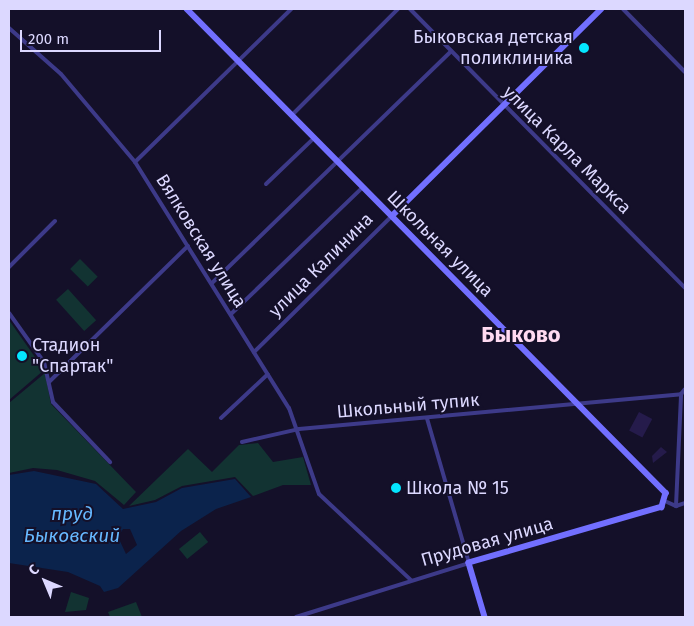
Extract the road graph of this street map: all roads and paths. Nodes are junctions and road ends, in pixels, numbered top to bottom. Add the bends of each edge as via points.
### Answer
1 (187, 9) edge
2 (291, 9) edge
3 (398, 9) edge
4 (410, 9) edge
5 (601, 9) edge
6 (623, 9) edge
7 (9, 28) edge
8 (451, 51) junction
9 (238, 60) junction
10 (685, 72) edge
11 (504, 105) junction
12 (292, 115) junction
13 (314, 138) junction
14 (338, 161) junction
15 (135, 162) junction
16 (266, 184) dead end
17 (363, 187) junction
18 (392, 216) junction
19 (55, 220) dead end
20 (188, 246) junction
21 (9, 266) edge
22 (212, 284) junction
23 (685, 288) edge
24 (9, 313) edge
25 (230, 314) junction
26 (254, 352) junction
27 (268, 374) junction
28 (50, 381) junction
29 (685, 389) edge
30 (681, 394) junction
31 (577, 405) junction
32 (221, 418) dead end
33 (427, 418) junction
34 (299, 429) junction
35 (242, 442) dead end
36 (110, 462) dead end
37 (666, 502) junction
38 (685, 503) edge
39 (676, 506) junction
40 (469, 563) junction
41 (411, 580) junction
42 (296, 617) edge
43 (485, 617) edge

1 - 9 main road, Школьная улица
2 - 9 street
3 - 12 street
4 - 8 street, улица Карла Маркса
5 - 11 main road, улица Калинина
6 - 10 street
7 - 15 street, Вялковская улица via 61,74
8 - 11 street, улица Карла Маркса
8 - 14 street
9 - 12 main road, Школьная улица
9 - 15 street
11 - 18 main road, улица Калинина
11 - 23 street, улица Карла Маркса
12 - 13 main road, Школьная улица
13 - 14 main road, Школьная улица
13 - 16 street
14 - 17 main road, Школьная улица
14 - 22 street
15 - 20 street, Вялковская улица
17 - 18 main road, Школьная улица
17 - 25 street
18 - 26 street, улица Калинина
18 - 31 main road, Школьная улица
19 - 21 street
20 - 22 street, Вялковская улица
20 - 28 street
22 - 25 street, Вялковская улица
24 - 28 street via 44,362
25 - 26 street, Вялковская улица
26 - 27 street, Вялковская улица
27 - 32 street
27 - 34 street, Вялковская улица
28 - 36 street via 53,402
29 - 30 street
30 - 31 street, Школьный тупик
30 - 39 street
31 - 33 street, Школьный тупик
31 - 37 main road, Школьная улица via 666,493
33 - 34 street, Школьный тупик
33 - 40 street
34 - 35 street, Школьный тупик
34 - 41 street, Вялковская улица via 318,494
37 - 39 street
37 - 40 main road, Прудовая улица via 662,507
38 - 39 street
40 - 41 street, Прудовая улица
40 - 43 main road
41 - 42 street, Прудовая улица

